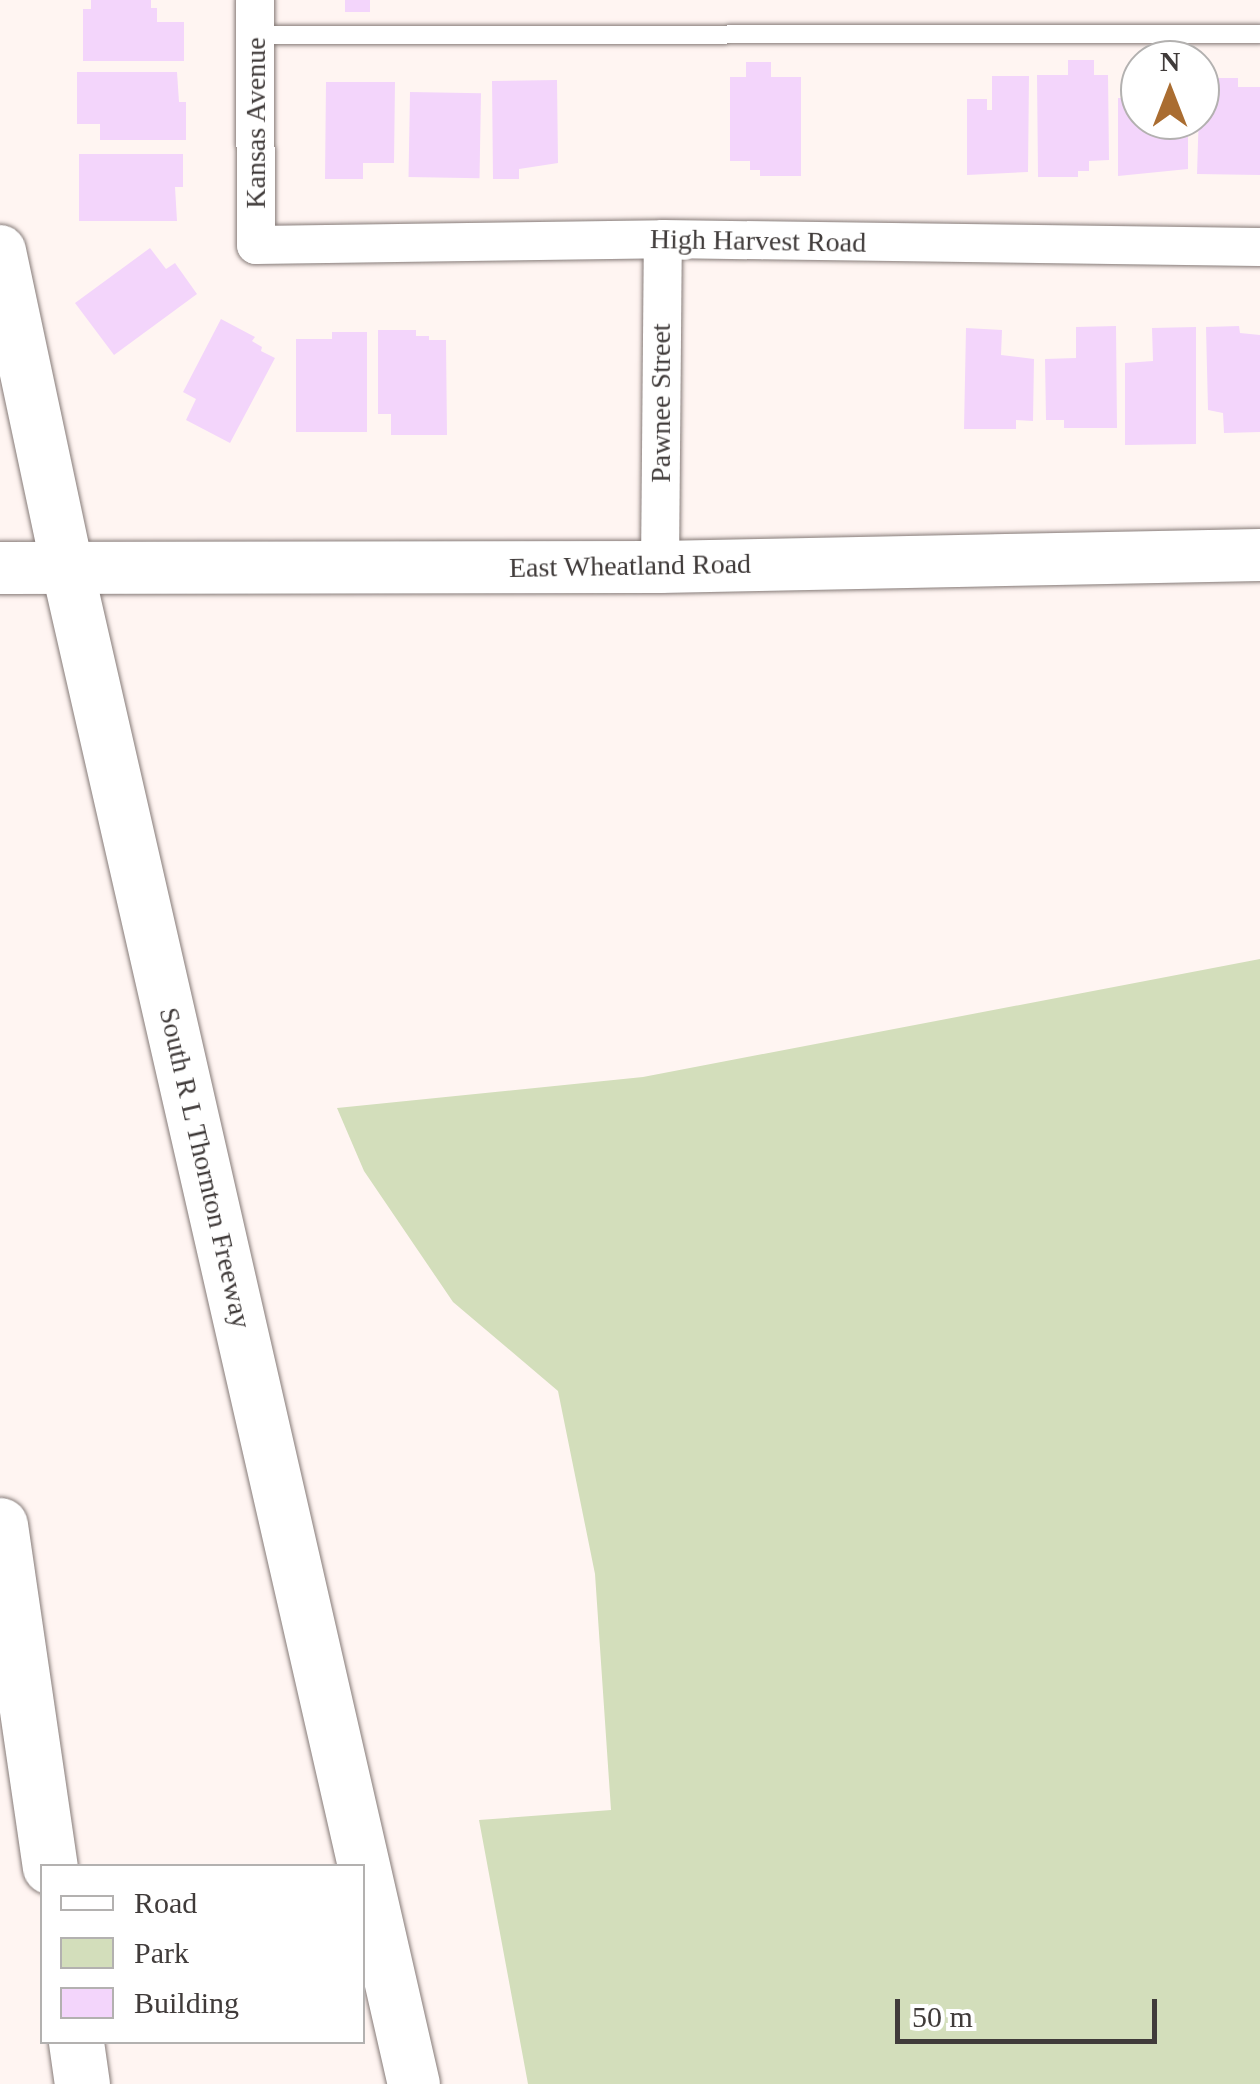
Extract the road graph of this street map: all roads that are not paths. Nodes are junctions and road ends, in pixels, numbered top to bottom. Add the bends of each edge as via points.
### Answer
1 (255, 18) edge
2 (1260, 34) edge
3 (663, 240) junction
4 (256, 245) joint
5 (1260, 247) edge
6 (0, 251) edge
7 (1260, 555) edge
8 (660, 567) junction
9 (0, 568) edge
10 (68, 568) junction
11 (0, 1525) edge
12 (50, 1864) edge
13 (364, 1864) edge
14 (365, 1869) edge
15 (76, 2044) edge
16 (82, 2084) edge
17 (414, 2084) edge

1 - 2 lane
1 - 4 street, Kansas Avenue
3 - 4 street, High Harvest Road
3 - 5 street, High Harvest Road
3 - 8 street, Pawnee Street
6 - 10 main road, South R L Thornton Freeway
7 - 8 main road, East Wheatland Road
8 - 10 main road, East Wheatland Road
9 - 10 main road, East Wheatland Road
10 - 13 main road, South R L Thornton Freeway
11 - 12 highway
14 - 17 main road, South R L Thornton Freeway
15 - 16 highway

